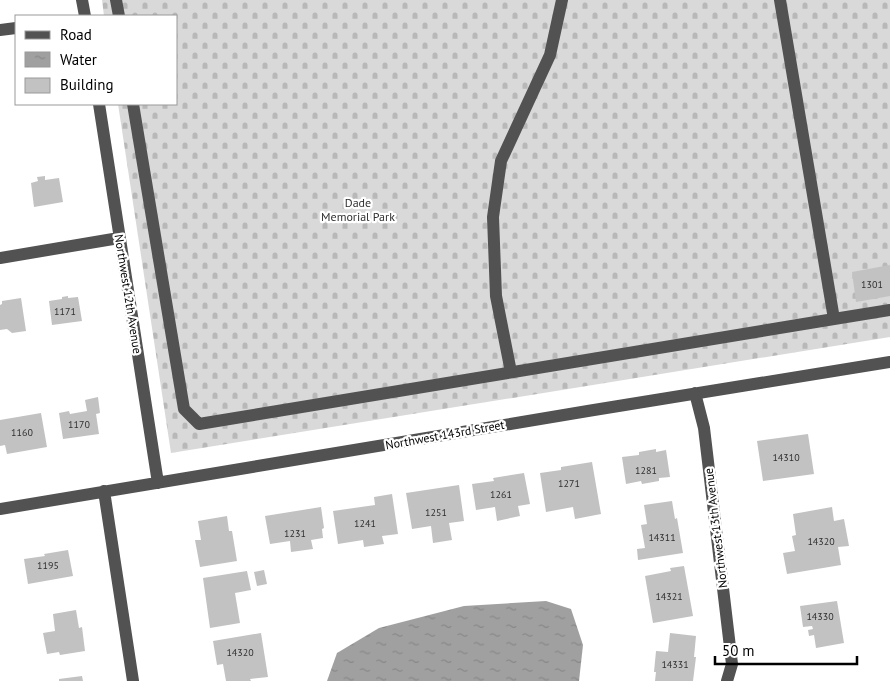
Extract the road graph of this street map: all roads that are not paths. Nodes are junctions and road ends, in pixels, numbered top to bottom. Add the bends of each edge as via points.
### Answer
1 (82, 0) edge
2 (116, 0) edge
3 (562, 0) edge
4 (780, 0) edge
5 (85, 15) edge
6 (118, 15) edge
7 (15, 28) edge
8 (0, 30) edge
9 (99, 105) edge
10 (133, 105) edge
11 (120, 238) junction
12 (0, 258) edge
13 (890, 310) edge
14 (834, 319) junction
15 (890, 362) edge
16 (511, 372) junction
17 (695, 393) junction
18 (158, 483) junction
19 (104, 492) junction
20 (0, 508) edge
21 (133, 681) edge
22 (727, 681) edge

1 - 5 street
2 - 6 street
3 - 16 street via 550,55 501,161 493,218 496,296
4 - 14 street
7 - 8 street
9 - 11 street, Northwest 12th Avenue
10 - 16 street via 184,409 199,424
11 - 12 street
11 - 18 street, Northwest 12th Avenue
13 - 14 street
14 - 16 street
15 - 17 street, Northwest 143rd Street
17 - 18 street, Northwest 143rd Street
17 - 22 street, Northwest 13th Avenue via 704,428 732,664
18 - 19 street, Northwest 143rd Street
19 - 20 street, Northwest 143rd Street
19 - 21 street

